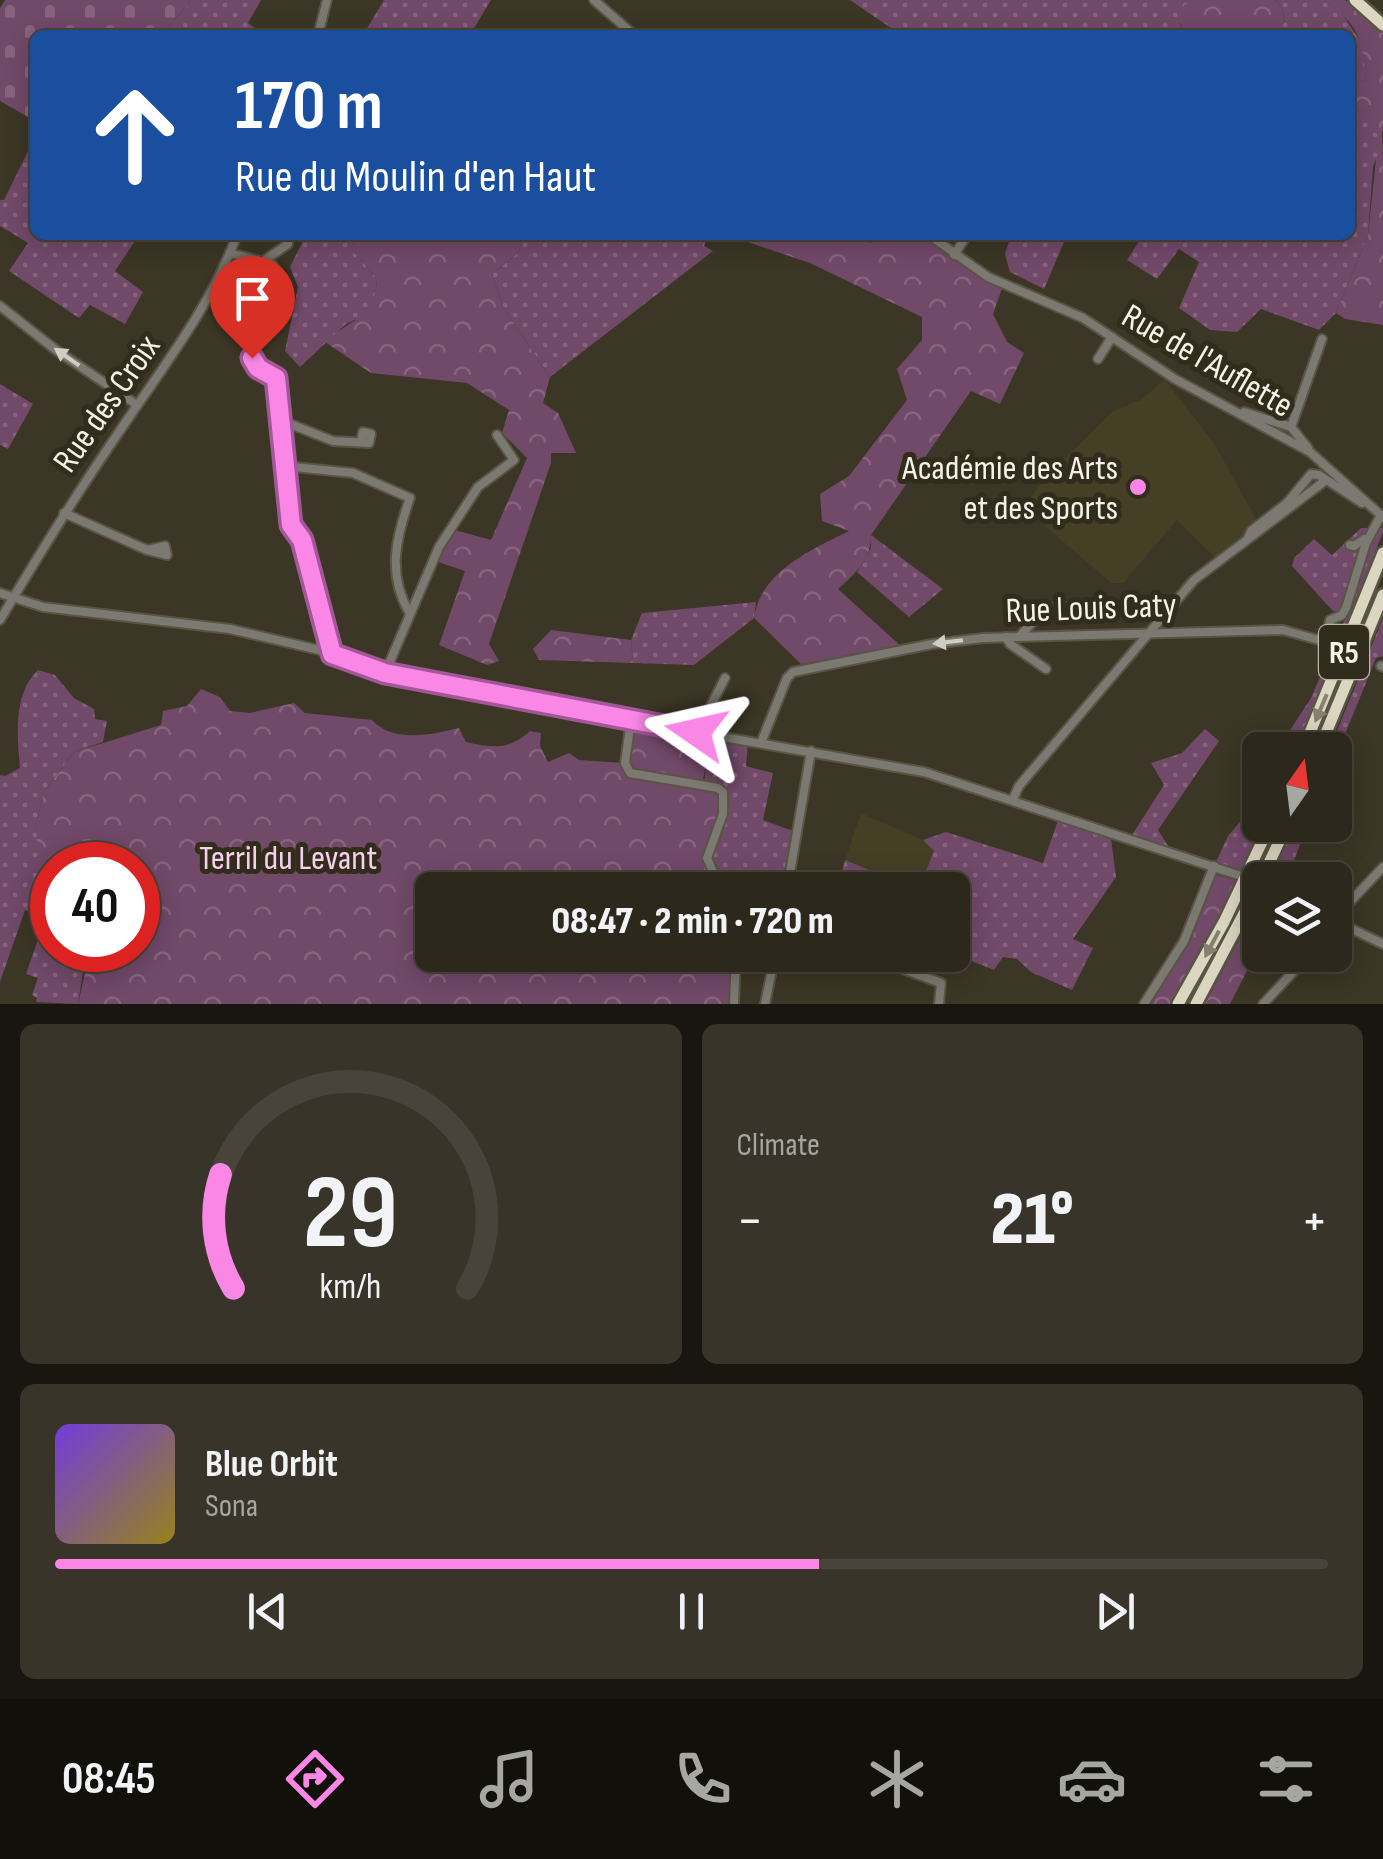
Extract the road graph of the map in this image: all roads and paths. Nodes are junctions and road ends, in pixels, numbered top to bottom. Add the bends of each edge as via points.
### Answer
1 (328, 0) edge
2 (594, 0) edge
3 (1356, 0) edge
4 (1383, 25) edge
5 (319, 30) edge
6 (628, 30) edge
7 (235, 240) edge
8 (288, 240) edge
9 (935, 240) edge
10 (964, 240) edge
11 (230, 253) junction
12 (954, 255) junction
13 (262, 262) junction
14 (0, 306) edge
15 (1112, 337) junction
16 (1322, 339) dead end
17 (1098, 359) dead end
18 (137, 405) junction
19 (1234, 410) junction
20 (280, 420) junction
21 (1291, 427) junction
22 (497, 435) dead end
23 (361, 441) dead end
24 (1310, 452) junction
25 (284, 466) junction
26 (1326, 480) junction
27 (1370, 506) junction
28 (64, 512) junction
29 (1382, 516) edge
30 (1371, 532) junction
31 (1248, 538) junction
32 (1350, 545) dead end
33 (146, 550) dead end
34 (1383, 553) edge
35 (0, 593) edge
36 (1383, 594) edge
37 (13, 598) junction
38 (1092, 606) dead end
39 (409, 612) junction
40 (0, 620) edge
41 (1150, 632) junction
42 (1006, 636) junction
43 (1020, 636) junction
44 (332, 654) junction
45 (1046, 669) dead end
46 (385, 673) junction
47 (725, 678) dead end
48 (778, 689) dead end
49 (632, 720) junction
50 (769, 724) junction
51 (696, 732) junction
52 (1310, 732) edge
53 (1327, 732) edge
54 (761, 743) junction
55 (811, 751) junction
56 (1013, 799) junction
57 (1262, 842) edge
58 (1214, 866) junction
59 (1383, 867) edge
60 (713, 872) edge
61 (790, 872) edge
62 (1238, 875) dead end
63 (1352, 901) edge
64 (1242, 917) edge
65 (1352, 928) edge
66 (1383, 944) edge
67 (735, 972) edge
68 (772, 972) edge
69 (911, 972) edge
70 (1293, 972) edge
71 (734, 1004) edge
72 (765, 1004) edge
73 (939, 1004) edge
74 (1144, 1004) edge
75 (1178, 1004) edge
76 (1196, 1004) edge
77 (1263, 1004) edge

1 - 5 street
2 - 6 street
3 - 4 highway
7 - 11 street, Rue des Croix
8 - 13 street
9 - 12 street, Rue de l'Auflette
10 - 12 street
11 - 13 street
11 - 18 street, Rue des Croix via 178,348
12 - 15 street, Rue de l'Auflette
13 - 20 street via 281,277 252,358 276,378
18 -> 14 street
15 - 17 street
15 - 19 street, Rue de l'Auflette
16 - 21 street
18 - 28 street, Rue des Croix
19 - 21 street
19 - 24 street, Rue de l'Auflette
20 - 23 street via 333,441
20 - 25 street
21 - 24 street
22 - 39 street via 514,460 478,487 439,546
24 - 27 street, Rue de l'Auflette
25 - 39 street via 352,473 410,498 393,560
25 - 44 street via 291,525 302,540
26 - 27 street
26 - 31 street
26 - 31 street via 1311,474
27 - 29 street, Rue de l'Auflette
28 - 33 street
28 - 37 street, Rue des Croix
29 - 30 street, Rue Louis Caty
30 - 32 street
30 - 41 street, Rue Louis Caty via 1346,608 1330,620 1326,642 1283,630
31 - 41 street via 1194,580
34 -> 52 highway, R5
35 - 37 street
36 - 53 highway, R5
37 - 40 street, Rue des Croix
37 - 44 street via 230,629
38 - 43 street via 1046,608
39 - 46 street
41 - 43 street, Rue Louis Caty
41 - 56 street
42 - 43 street, Rue Louis Caty
42 - 45 street
42 -> 50 street, Rue Louis Caty via 805,668 787,678
44 - 46 street
46 - 49 street
47 - 51 street
48 - 50 street
49 - 51 street
49 - 60 street via 624,763 630,773 723,792 723,814 707,858
50 - 54 street, Rue Louis Caty
51 - 54 street
54 - 55 street
55 - 56 street via 924,772
55 - 61 street
56 - 58 street
57 -> 75 highway
58 - 62 street
58 - 74 street via 1184,942
59 - 63 street
64 - 76 highway
65 - 66 street
67 - 71 street
68 - 72 street
69 - 73 street via 941,983
70 - 77 street

